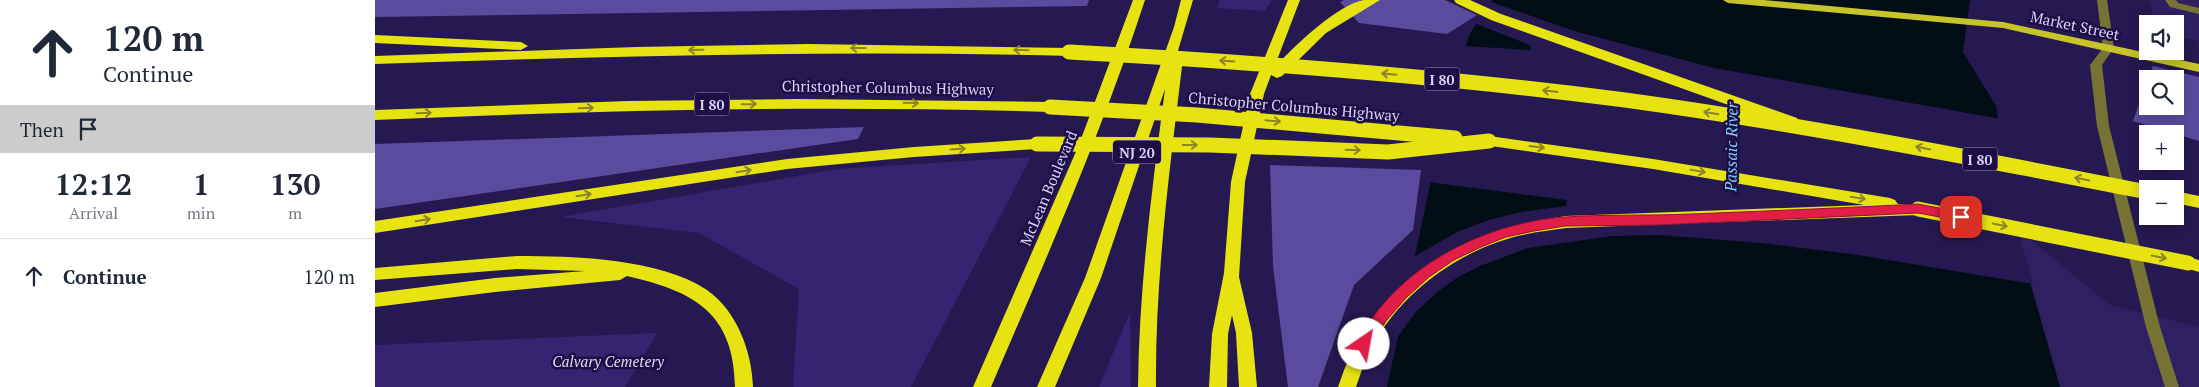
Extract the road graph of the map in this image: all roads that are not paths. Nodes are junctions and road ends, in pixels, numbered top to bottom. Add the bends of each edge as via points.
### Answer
1 (1139, 0) edge
2 (1187, 0) edge
3 (1295, 0) edge
4 (1374, 0) edge
5 (1460, 0) edge
6 (1728, 0) edge
7 (2102, 0) edge
8 (2171, 0) edge
9 (2199, 11) edge
10 (1180, 26) junction
11 (375, 39) edge
12 (2109, 48) junction
13 (635, 51) junction
14 (375, 60) edge
15 (2199, 68) edge
16 (1257, 94) junction
17 (375, 116) edge
18 (1811, 128) junction
19 (1489, 141) junction
20 (2139, 190) edge
21 (2184, 199) edge
22 (2199, 202) edge
23 (1918, 209) junction
24 (375, 227) edge
25 (2194, 264) edge
26 (641, 272) junction
27 (1232, 273) junction
28 (375, 274) edge
29 (375, 300) edge
30 (744, 387) edge
31 (983, 387) edge
32 (1046, 387) edge
33 (1147, 387) edge
34 (1218, 387) edge
35 (1248, 387) edge
36 (1347, 387) edge
37 (2173, 387) edge

1 - 31 highway, McLean Boulevard via 1115,73 1077,169
2 - 10 highway, NJ 20
3 - 16 highway
4 - 16 highway via 1350,10 1319,31
5 - 18 highway, bridge via 1496,17
6 - 12 main road, Market Street via 2003,25
7 - 12 street
8 - 9 street via 2173,5
10 - 32 highway, NJ 20 via 1093,278
10 - 33 highway via 1154,245
11 - 13 highway
12 - 15 main road, Market Street
12 - 37 street via 2096,65 2103,126 2153,327
13 - 14 highway, I 80
18 -> 13 highway, I 80, bridge via 1561,92 1214,60 1069,52 887,48
16 - 27 highway via 1238,182
17 -> 19 highway, Christopher Columbus Highway / I 80, bridge via 861,102 1197,115
20 -> 18 highway, I 80, bridge
19 -> 23 highway, Christopher Columbus Highway / I 80 via 1735,177
24 -> 19 highway, bridge via 787,164 904,152 1037,144 1210,145 1389,152
21 - 22 highway
23 -> 25 highway, Christopher Columbus Highway / I 80, bridge
23 - 36 highway via 1565,222 1504,233 1450,257 1401,294 1364,344
26 - 28 highway via 594,264 549,262
26 - 29 highway
26 - 30 highway via 677,282 706,299 738,345
27 - 34 highway via 1220,334
27 - 35 highway via 1244,333

